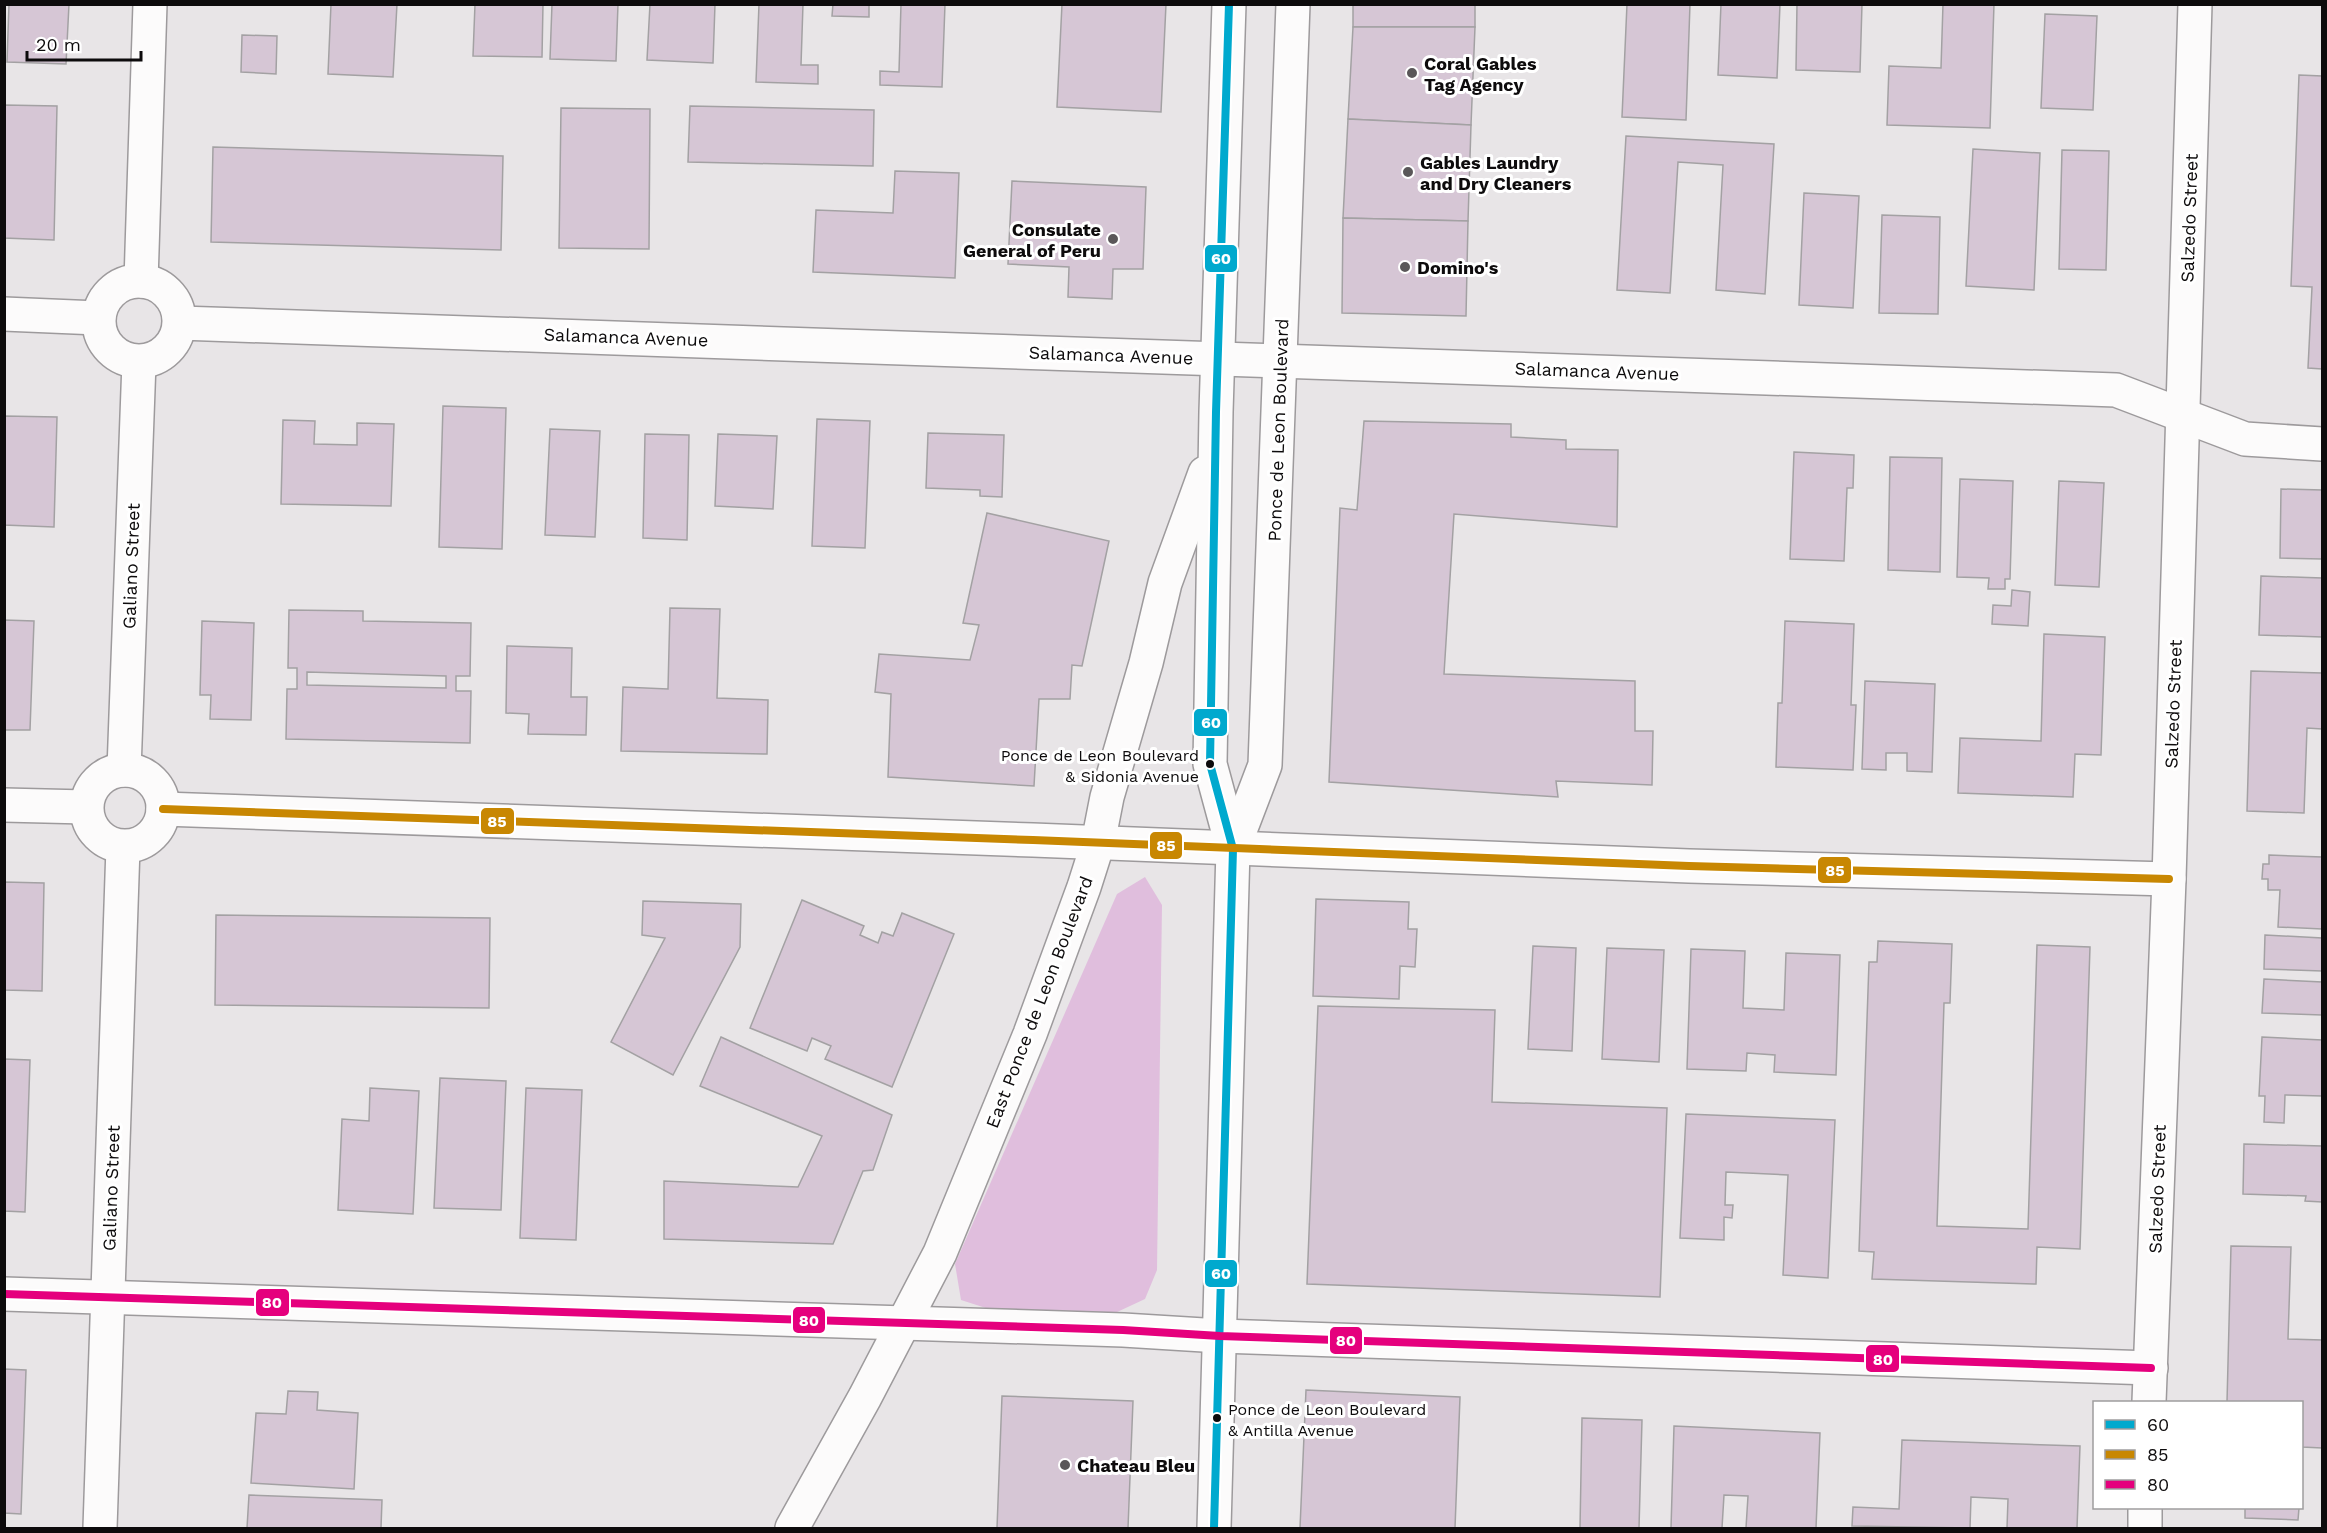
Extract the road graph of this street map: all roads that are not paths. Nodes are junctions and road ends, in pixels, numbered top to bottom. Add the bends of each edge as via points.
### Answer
1 (150, 4) edge
2 (1229, 4) edge
3 (1293, 4) edge
4 (2195, 4) edge
5 (141, 280) junction
6 (4, 314) edge
7 (98, 318) junction
8 (180, 323) junction
9 (1218, 359) junction
10 (139, 362) junction
11 (1281, 362) junction
12 (2182, 414) junction
13 (2322, 444) edge
14 (1215, 447) junction
15 (124, 770) junction
16 (4, 805) edge
17 (86, 807) junction
18 (163, 809) junction
19 (1098, 843) junction
20 (123, 847) junction
21 (1233, 849) junction
22 (2169, 879) junction
23 (4, 1294) edge
24 (108, 1297) junction
25 (902, 1324) junction
26 (1220, 1336) junction
27 (2151, 1368) junction
28 (2149, 1401) edge
29 (2145, 1509) edge
30 (100, 1528) edge
31 (792, 1528) edge
32 (1214, 1528) edge
33 (2145, 1528) edge

1 - 5 street
2 - 9 street, Ponce de Leon Boulevard
3 - 11 street, Ponce de Leon Boulevard
4 - 12 street, Salzedo Street
5 - 7 street via 116,288 107,296
5 - 8 street via 164,288 173,298
6 - 7 street
7 - 10 street via 105,343 114,353
8 - 9 street, Salamanca Avenue
8 - 10 street via 172,346 152,360
9 - 11 street, Salamanca Avenue
9 - 14 street, Ponce de Leon Boulevard
10 - 15 street, Galiano Street
11 - 12 street, Salamanca Avenue via 2116,390
11 - 21 street, Ponce de Leon Boulevard via 1265,765
12 - 13 street, Salamanca Avenue via 2245,439
12 - 22 street, Salzedo Street
14 - 19 street, East Ponce de Leon Boulevard via 1165,583
14 - 21 street, Ponce de Leon Boulevard via 1210,764
15 - 17 street via 102,777 93,785
15 - 18 street via 148,777 162,797
16 - 17 street
17 - 20 street via 92,830 106,842
18 - 19 street
18 - 20 street via 161,822 151,836 135,846
19 - 21 street
19 - 25 street, East Ponce de Leon Boulevard via 1030,1034 940,1252
20 - 24 street, Galiano Street
21 - 22 street
21 - 26 street, Ponce de Leon Boulevard
22 - 27 street, Salzedo Street
23 - 24 street
24 - 25 street
24 - 30 street, Galiano Street
25 - 26 street
25 - 31 street, East Ponce de Leon Boulevard
26 - 27 street
26 - 32 street, Ponce de Leon Boulevard
27 - 28 street, Salzedo Street
29 - 33 street

